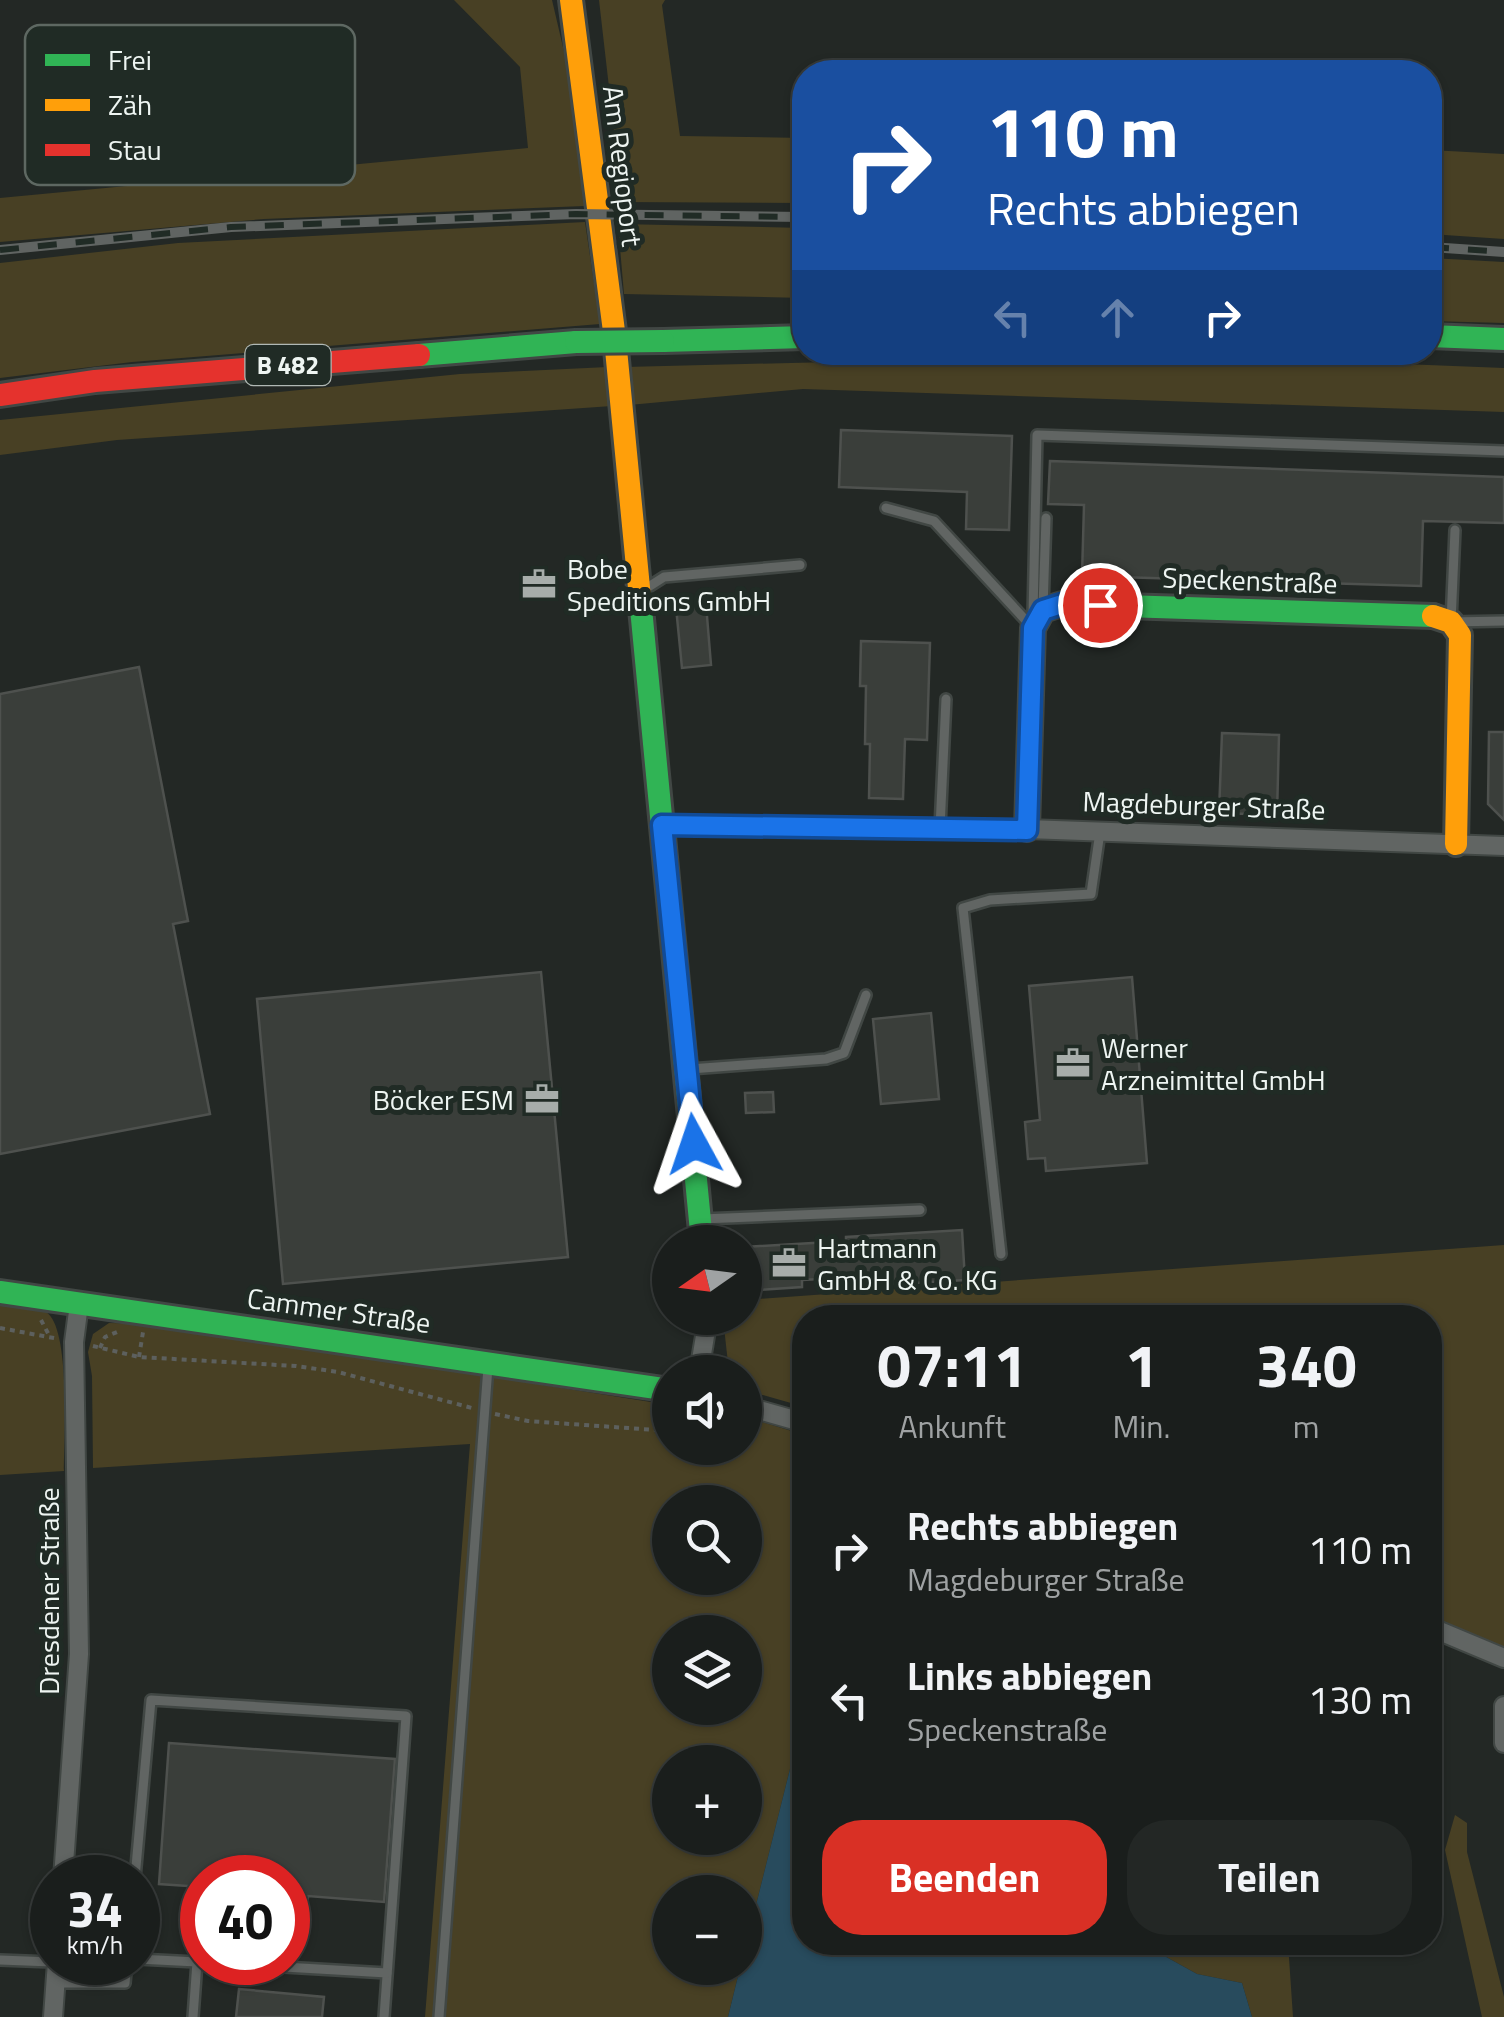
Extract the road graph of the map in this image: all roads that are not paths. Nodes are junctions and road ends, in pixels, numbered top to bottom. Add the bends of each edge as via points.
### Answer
1 (571, 0) edge
2 (1442, 336) edge
3 (792, 337) edge
4 (1504, 339) edge
5 (0, 395) edge
6 (1504, 451) edge
7 (886, 508) dead end
8 (1046, 518) dead end
9 (1455, 530) dead end
10 (800, 565) dead end
11 (641, 592) junction
12 (1038, 619) junction
13 (1504, 621) edge
14 (1452, 622) junction
15 (946, 699) dead end
16 (662, 825) junction
17 (940, 828) junction
18 (1027, 830) junction
19 (1100, 832) junction
20 (1456, 844) junction
21 (1504, 846) edge
22 (866, 994) dead end
23 (688, 1069) junction
24 (920, 1210) dead end
25 (701, 1225) edge
26 (762, 1225) edge
27 (1001, 1254) dead end
28 (0, 1292) edge
29 (78, 1304) junction
30 (488, 1362) junction
31 (652, 1387) edge
32 (762, 1411) edge
33 (792, 1419) edge
34 (1442, 1631) edge
35 (1504, 1658) edge
36 (1504, 1706) edge
37 (1504, 1744) edge
38 (65, 1855) edge
39 (136, 1855) edge
40 (0, 1960) edge
41 (30, 1961) edge
42 (310, 1969) edge
43 (387, 1974) junction
44 (56, 1985) edge
45 (195, 1985) edge
46 (53, 2017) edge
47 (193, 2017) edge
48 (384, 2017) edge
49 (439, 2017) edge

1 - 11 street, Am Regioport
2 - 4 street
3 - 5 street, B 482, bridge via 576,342 95,381
6 - 12 lane via 1037,435
7 - 12 lane via 934,521
8 - 12 lane
9 - 14 lane
10 - 11 lane via 664,577
11 - 16 street
12 - 14 street, Speckenstraße via 1062,604 1082,604 1436,616
12 - 18 street
13 - 14 lane
14 - 20 street via 1460,635
15 - 17 lane
16 - 17 street, Magdeburger Straße
16 - 23 street
17 - 18 street, Magdeburger Straße
18 - 19 street, Magdeburger Straße
19 - 20 street, Magdeburger Straße
19 - 27 lane via 1091,894 990,900 963,908
20 - 21 street, Magdeburger Straße
22 - 23 lane via 844,1054
23 - 25 street
24 - 26 lane
28 - 29 street, Cammer Straße
29 - 30 street, Cammer Straße
29 - 38 street, Dresdener Straße via 79,1654
30 - 31 street, Cammer Straße
30 - 49 lane
32 - 33 street
34 - 35 street
36 - 37 street
39 - 43 lane via 151,1700 406,1716
40 - 41 lane
42 - 43 lane
43 - 48 lane
44 - 46 street
45 - 47 lane

